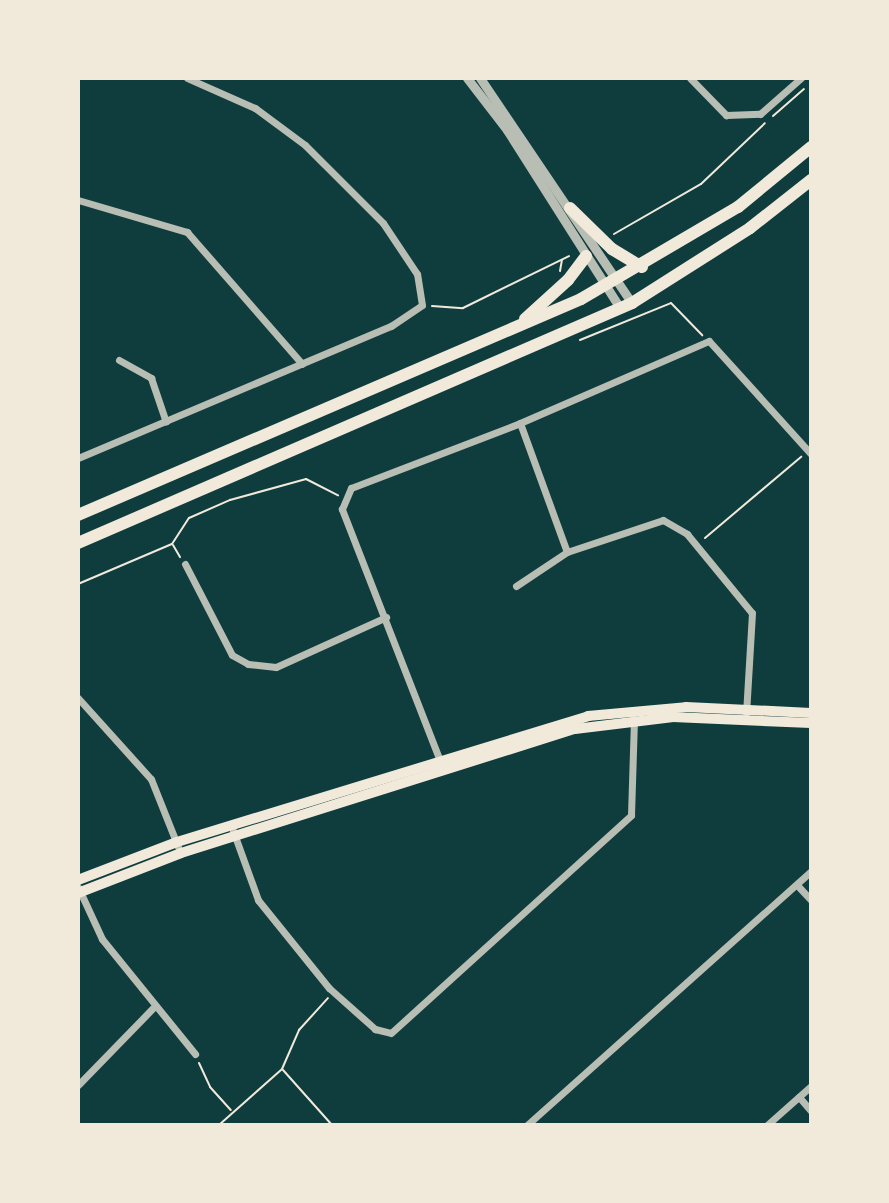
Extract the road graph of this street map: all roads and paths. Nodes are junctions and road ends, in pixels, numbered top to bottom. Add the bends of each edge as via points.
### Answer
1 (187, 78) edge
2 (467, 78) edge
3 (480, 78) edge
4 (690, 78) edge
5 (801, 78) edge
6 (811, 82) edge
7 (811, 147) edge
8 (811, 180) edge
9 (78, 200) edge
10 (570, 208) junction
11 (614, 234) dead end
12 (586, 256) junction
13 (562, 260) dead end
14 (642, 267) junction
15 (611, 283) junction
16 (422, 305) junction
17 (626, 306) junction
18 (574, 331) junction
19 (502, 334) junction
20 (709, 341) junction
21 (119, 360) dead end
22 (302, 364) junction
23 (166, 422) junction
24 (520, 423) junction
25 (810, 453) edge
26 (78, 458) edge
27 (346, 499) junction
28 (78, 515) edge
29 (78, 543) edge
30 (172, 544) junction
31 (696, 545) junction
32 (567, 552) junction
33 (185, 564) joint
34 (78, 584) edge
35 (516, 586) dead end
36 (386, 617) junction
37 (78, 698) edge
38 (811, 713) edge
39 (634, 714) junction
40 (746, 714) junction
41 (811, 723) edge
42 (442, 766) junction
43 (234, 833) junction
44 (179, 848) junction
45 (811, 871) edge
46 (78, 880) edge
47 (797, 885) junction
48 (79, 891) edge
49 (811, 900) edge
50 (329, 988) junction
51 (153, 1008) junction
52 (195, 1054) joint
53 (282, 1069) junction
54 (78, 1085) edge
55 (811, 1086) edge
56 (799, 1097) junction
57 (232, 1110) junction
58 (811, 1111) edge
59 (219, 1125) edge
60 (332, 1125) edge
61 (527, 1125) edge
62 (767, 1125) edge

1 - 16 street via 255,108 305,145 383,223 417,274
2 - 12 street via 507,130
3 - 10 street
4 - 5 street via 726,115 760,114
6 - 11 path via 749,134 708,179
7 - 14 main road via 738,207
8 - 17 main road via 739,235
9 - 22 street via 187,232
10 - 14 main road via 612,249
10 - 15 street
12 - 15 street
12 - 19 main road via 550,299
13 - 16 path via 463,308
14 - 15 main road
15 - 17 street
15 - 19 main road
16 - 22 street via 391,326
17 - 18 main road
18 - 20 path via 581,343 671,303
18 - 29 main road
19 - 28 main road
20 - 24 street
20 - 25 street
21 - 23 street via 151,378
22 - 23 street
23 - 26 street
24 - 27 street via 351,488
24 - 32 street
25 - 31 path
27 - 30 path via 306,479 189,518
27 - 36 street via 342,509
30 - 33 path
30 - 34 path
31 - 32 street via 663,520
31 - 40 street via 752,613
32 - 35 street
33 - 36 street via 232,655 248,664 276,667
36 - 42 street
37 - 44 street via 151,779
38 - 40 main road
39 - 40 main road
39 - 42 main road via 556,723
39 - 50 street via 631,815 391,1033 375,1029
40 - 41 main road
42 - 43 main road
43 - 44 main road
43 - 50 street via 258,900
44 - 46 main road
44 - 48 main road
45 - 47 street
47 - 49 street
47 - 61 street
48 - 51 street via 102,939
50 - 53 path via 328,999 299,1030
51 - 52 street
51 - 54 street
52 - 57 path via 210,1087
53 - 57 path
53 - 60 path
55 - 56 street
56 - 58 street
56 - 62 street
57 - 59 path

